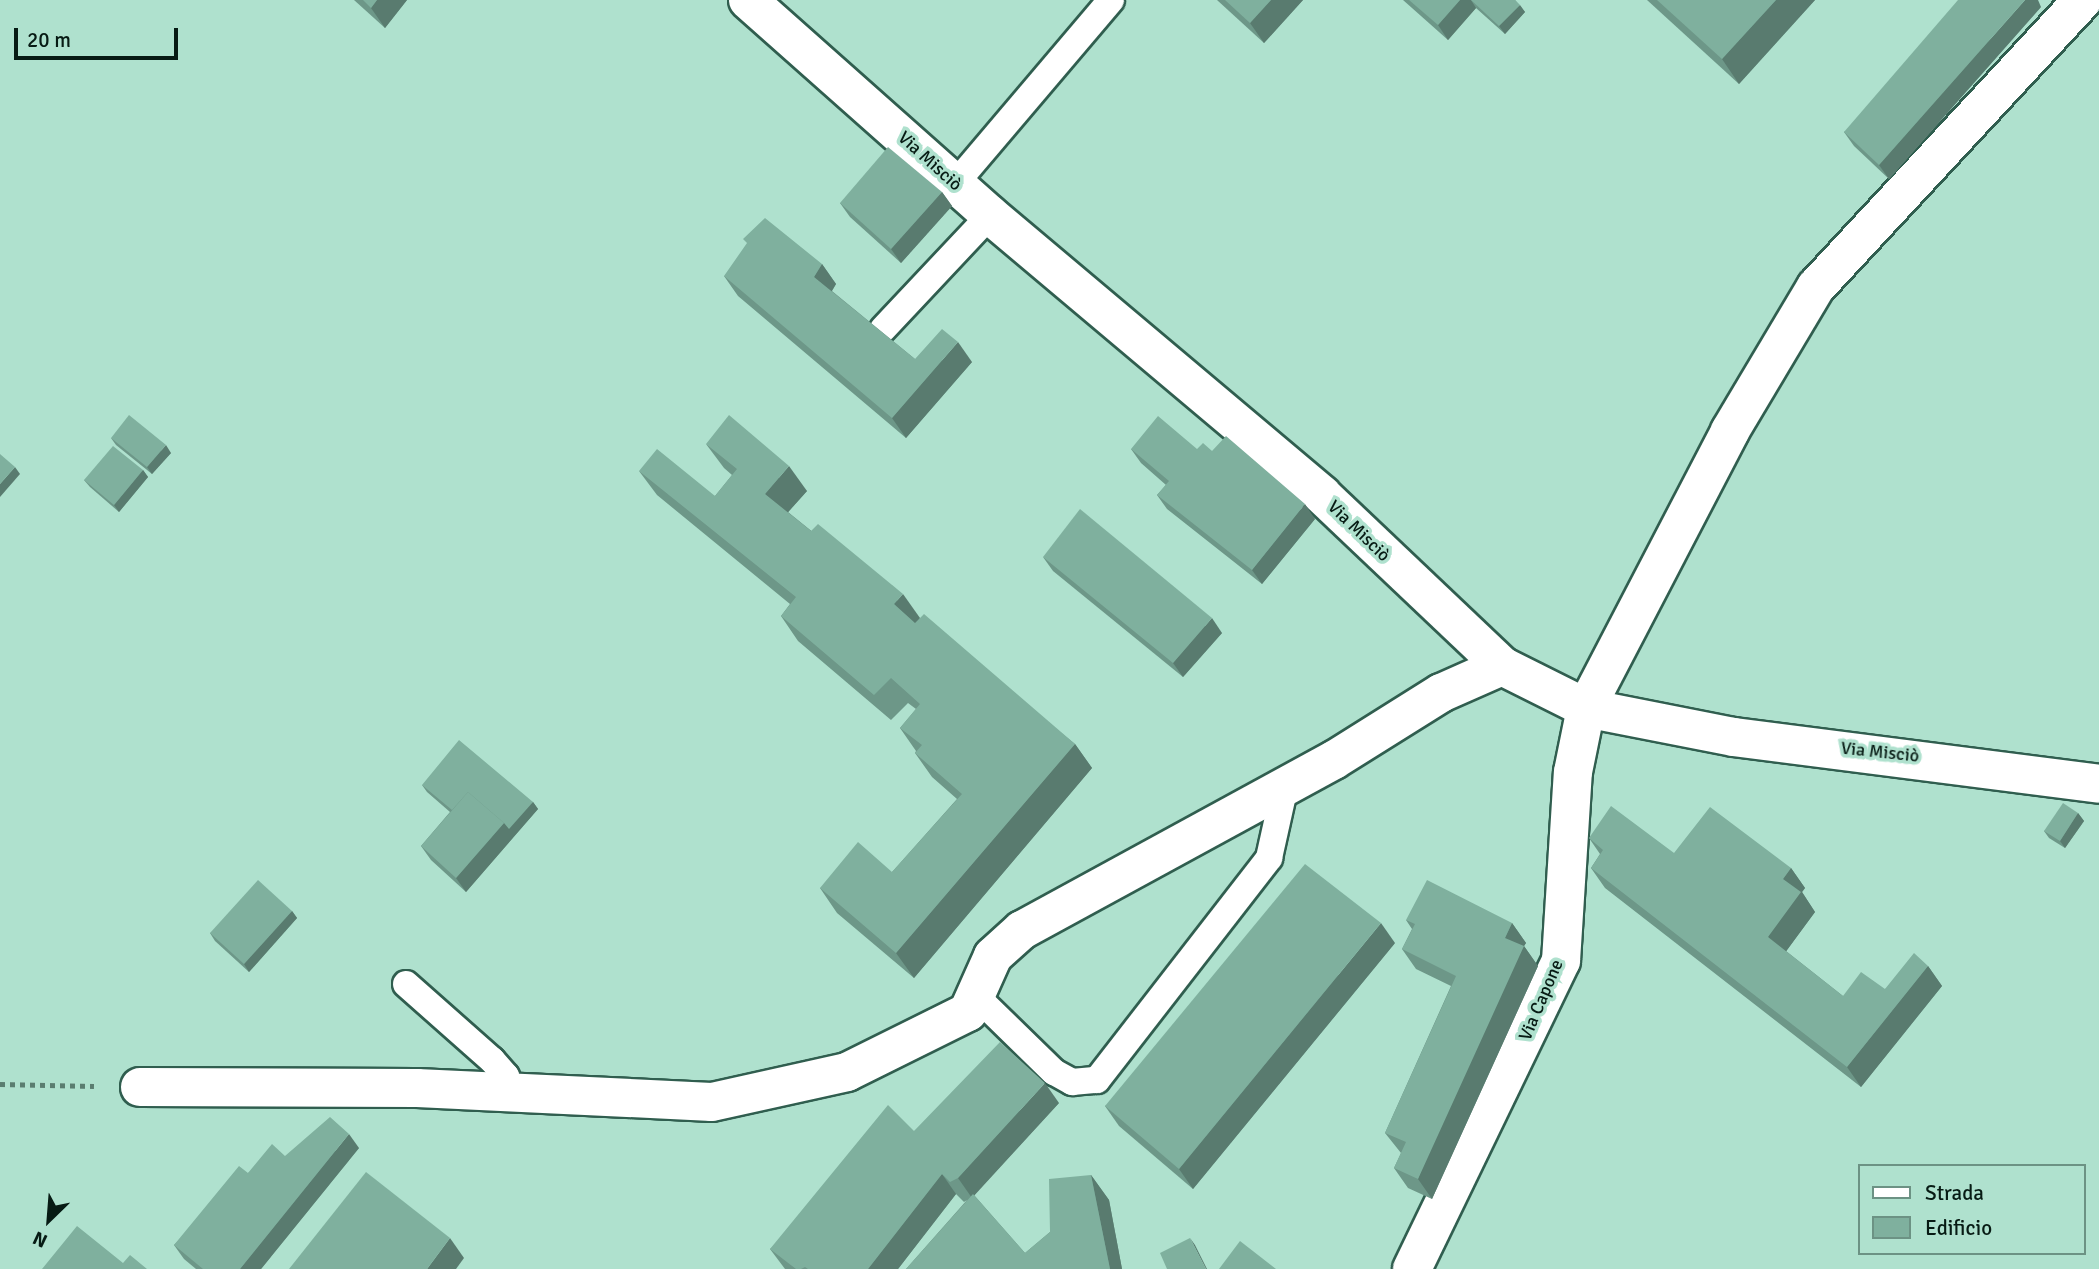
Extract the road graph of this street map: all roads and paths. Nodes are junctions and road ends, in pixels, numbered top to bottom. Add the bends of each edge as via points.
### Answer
1 (748, 0) edge
2 (1111, 0) edge
3 (2083, 0) edge
4 (955, 184) junction
5 (990, 215) junction
6 (883, 328) dead end
7 (1502, 666) junction
8 (1586, 708) junction
9 (2099, 784) edge
10 (1285, 786) junction
11 (406, 984) dead end
12 (976, 996) junction
13 (0, 1084) edge
14 (140, 1087) joint
15 (505, 1097) junction
16 (1412, 1269) edge

1 - 4 street, Via Misciò
2 - 4 lane
3 - 8 street, Via Capone via 1816,287 1730,431
4 - 5 street, Via Misciò
5 - 6 lane
5 - 7 street, Via Misciò via 1322,495
7 - 8 street, Via Misciò
7 - 10 street via 1441,694
8 - 9 street, Via Misciò via 1734,737
8 - 16 street, Via Capone via 1573,772 1561,961
10 - 12 street via 1022,930 993,956
10 - 12 lane via 1269,858 1097,1080 1087,1085 1054,1072
11 - 15 lane via 492,1060 506,1076
12 - 15 street via 949,1027 847,1072 712,1102
13 - 14 path
14 - 15 street via 417,1088

